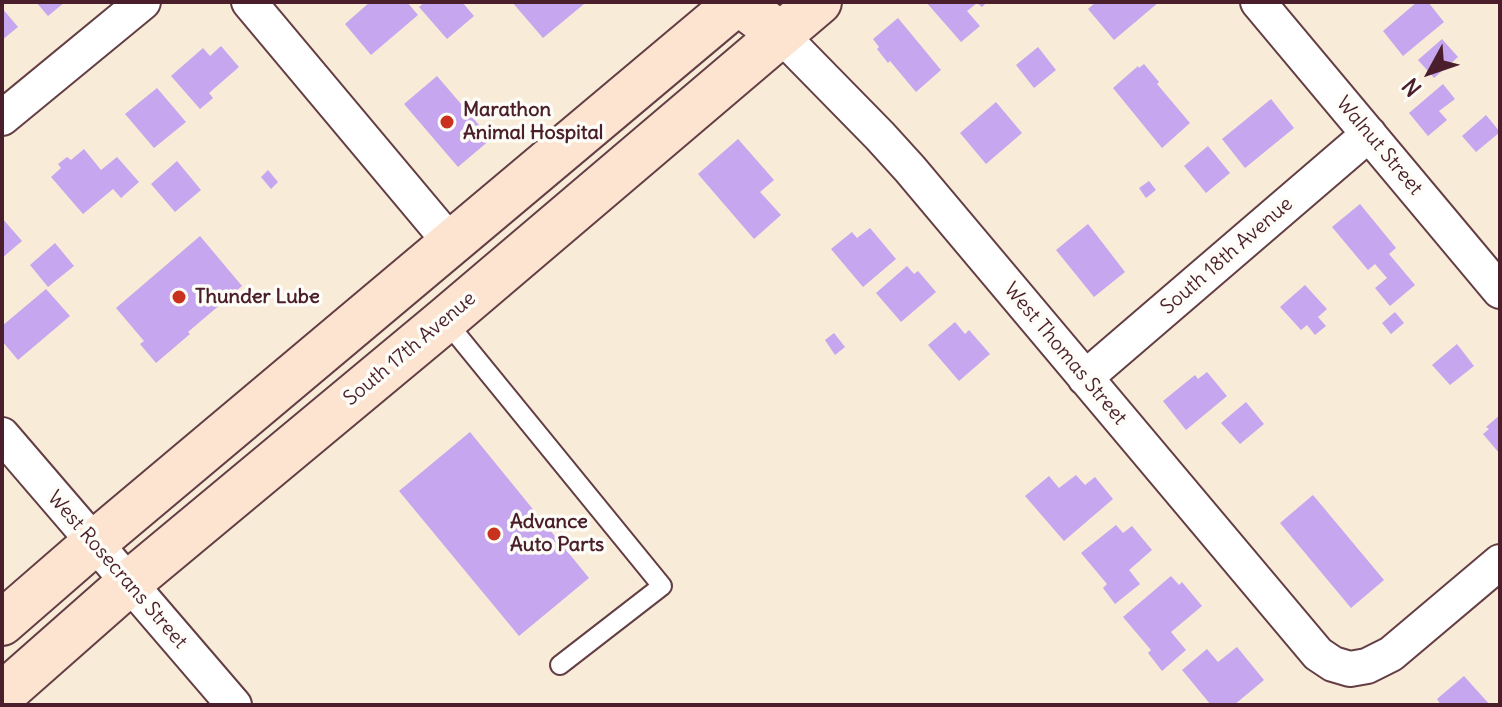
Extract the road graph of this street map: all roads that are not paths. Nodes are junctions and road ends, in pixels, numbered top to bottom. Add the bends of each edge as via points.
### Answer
1 (143, 2) edge
2 (249, 2) edge
3 (738, 2) edge
4 (819, 2) edge
5 (1258, 2) edge
6 (774, 18) edge
7 (2, 118) edge
8 (1369, 134) junction
9 (451, 243) junction
10 (1500, 291) edge
11 (445, 320) junction
12 (1085, 378) junction
13 (2, 435) edge
14 (94, 543) junction
15 (1500, 562) edge
16 (129, 583) junction
17 (2, 623) edge
18 (560, 665) dead end
19 (2, 695) edge
20 (234, 705) edge

1 - 7 street
2 - 9 street
3 - 6 main road, West Thomas Street
3 - 9 main road
4 - 6 main road, South 17th Avenue
5 - 8 street, Walnut Street
6 - 11 main road, South 17th Avenue
6 - 12 street, West Thomas Street via 910,169
8 - 10 street, Walnut Street
8 - 12 street, South 18th Avenue
9 - 14 main road
11 - 16 main road, South 17th Avenue
11 - 18 lane via 662,586
12 - 15 street, West Thomas Street via 1318,654 1333,664 1350,669 1391,654
13 - 14 street, West Rosecrans Street
14 - 16 street, West Rosecrans Street
14 - 17 main road
16 - 19 main road, South 17th Avenue
16 - 20 street, West Rosecrans Street

